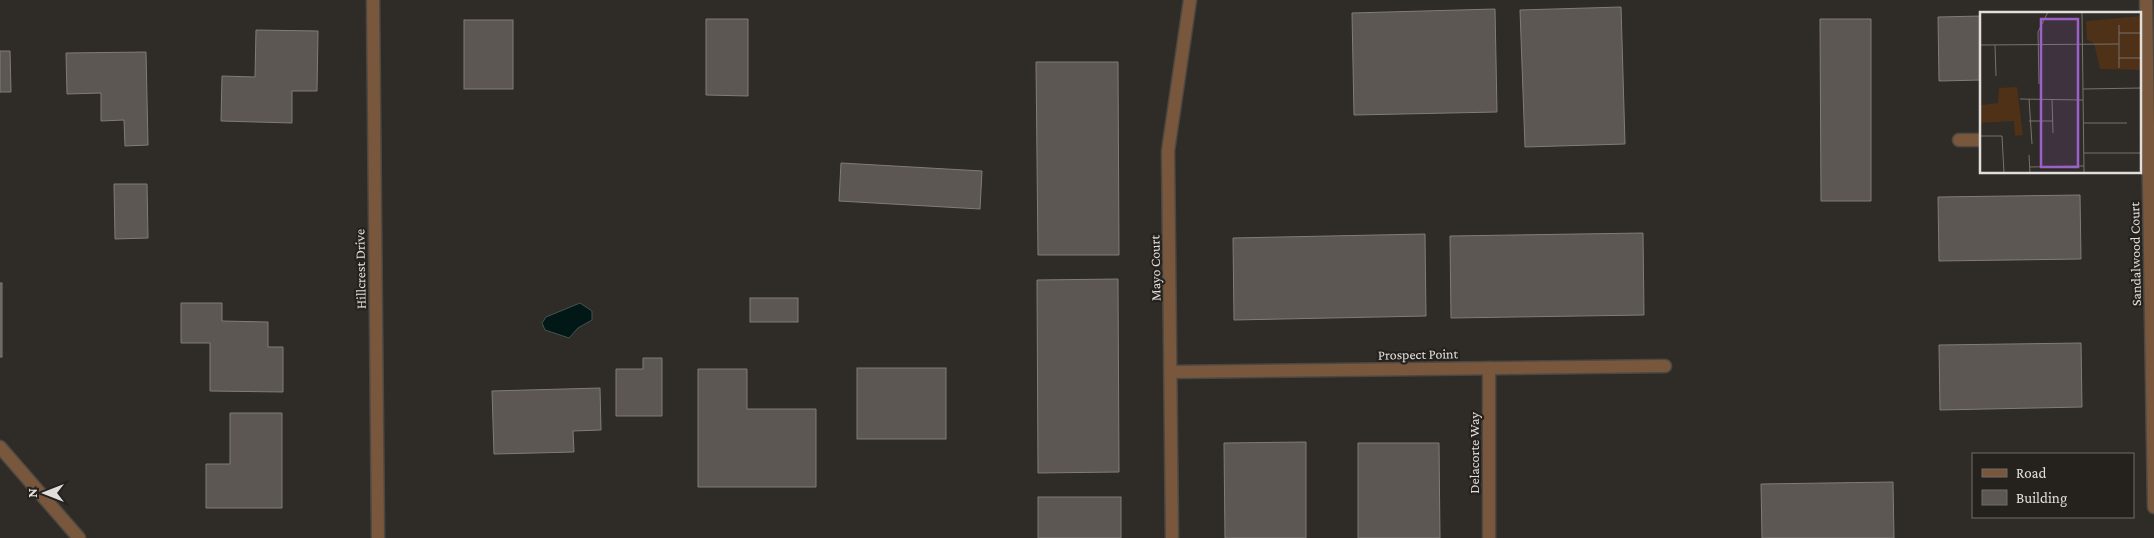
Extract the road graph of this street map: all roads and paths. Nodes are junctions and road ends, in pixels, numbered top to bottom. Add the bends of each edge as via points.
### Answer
1 (373, 0) edge
2 (1190, 0) edge
3 (2146, 0) edge
4 (2151, 100) edge
5 (2144, 134) edge
6 (1959, 140) dead end
7 (1980, 140) edge
8 (1665, 366) dead end
9 (1489, 368) junction
10 (1171, 372) junction
11 (2153, 411) edge
12 (0, 447) edge
13 (2154, 507) edge
14 (79, 538) edge
15 (378, 538) edge
16 (1172, 538) edge
17 (1489, 538) edge

1 - 15 street, Hillcrest Drive
2 - 10 street, Mayo Court via 1168,151
3 - 4 street, Sandalwood Court
4 - 5 street, Sandalwood Court
5 - 11 street, Sandalwood Court
6 - 7 street
8 - 9 street, Prospect Point
9 - 10 street, Prospect Point
9 - 17 street, Delacorte Way
10 - 16 street, Mayo Court
11 - 13 street, Sandalwood Court
12 - 14 street

